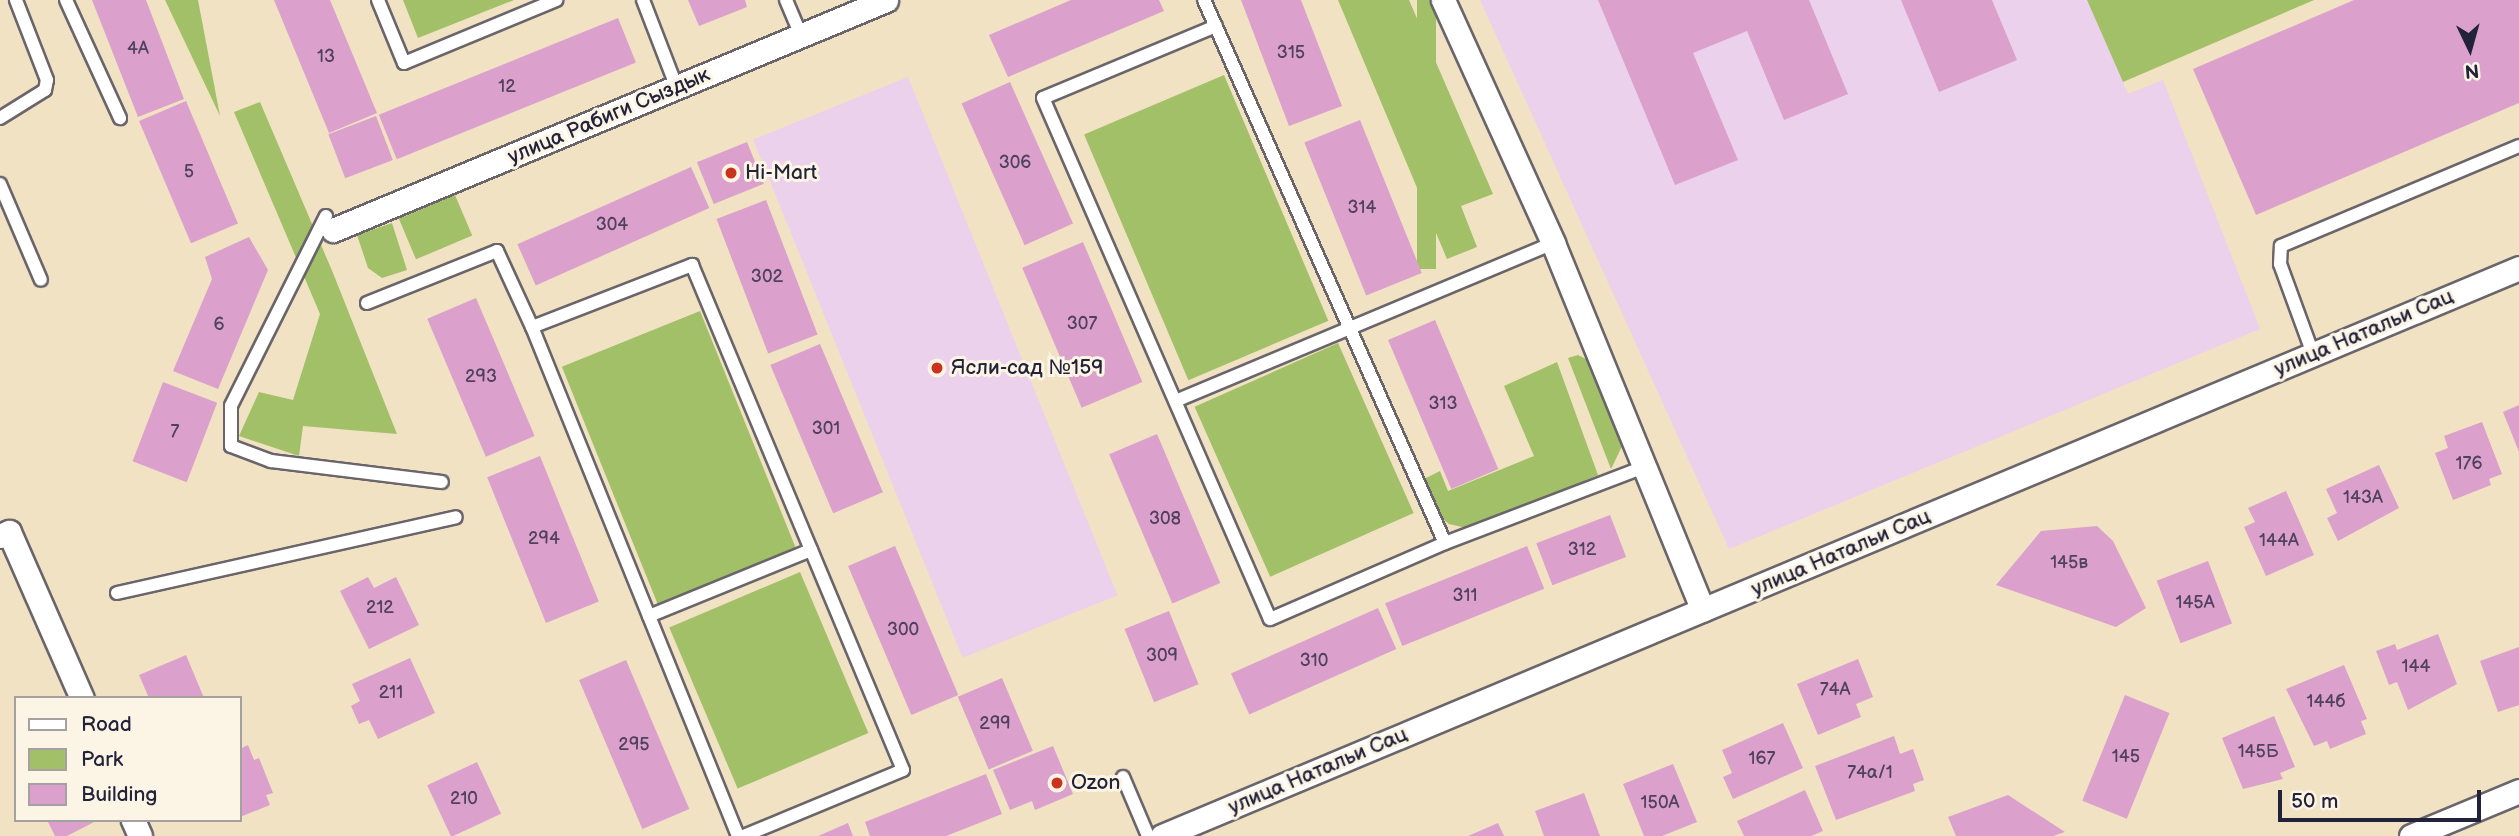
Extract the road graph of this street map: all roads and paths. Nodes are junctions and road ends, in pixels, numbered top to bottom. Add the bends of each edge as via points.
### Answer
1 (16, 0) edge
2 (66, 0) edge
3 (378, 0) edge
4 (556, 0) edge
5 (643, 0) edge
6 (786, 0) edge
7 (886, 0) edge
8 (1204, 0) edge
9 (1443, 0) edge
10 (1216, 26) junction
11 (801, 36) junction
12 (677, 88) junction
13 (0, 118) edge
14 (120, 118) dead end
15 (2519, 146) edge
16 (0, 184) edge
17 (329, 223) joint
18 (1553, 243) junction
19 (2519, 268) edge
20 (41, 280) dead end
21 (367, 303) dead end
22 (532, 327) junction
23 (1346, 327) junction
24 (2313, 354) junction
25 (1178, 400) junction
26 (1644, 467) junction
27 (442, 482) dead end
28 (456, 517) dead end
29 (4, 534) edge
30 (1445, 543) junction
31 (811, 550) junction
32 (117, 593) dead end
33 (1703, 610) junction
34 (649, 616) junction
35 (81, 696) edge
36 (1123, 777) dead end
37 (2519, 791) edge
38 (738, 836) edge
39 (744, 836) edge
40 (1148, 836) edge
41 (1162, 836) edge
42 (2411, 836) edge

1 - 13 lane via 47,80 46,90
2 - 14 lane
3 - 4 lane via 404,63
5 - 12 lane
6 - 11 lane
7 - 11 street, улица Рабиги Сыздык
8 - 10 lane
9 - 18 street
10 - 23 lane
10 - 25 lane via 1044,98
11 - 12 street, улица Рабиги Сыздык
12 - 17 street, улица Рабиги Сыздык
15 - 24 lane via 2281,246 2280,264
16 - 20 lane
17 - 27 lane via 231,406 231,446 271,461
18 - 23 lane
18 - 26 street
19 - 24 street, улица Натальи Сац
21 - 22 lane via 497,251
22 - 31 lane via 692,265
22 - 34 lane
23 - 25 lane
23 - 30 lane
24 - 33 street, улица Натальи Сац
25 - 30 lane via 1270,619
26 - 30 lane
26 - 33 street
28 - 32 lane
29 - 35 street
31 - 34 lane
31 - 39 lane via 903,770
33 - 41 street, улица Натальи Сац
34 - 38 lane
36 - 40 lane
37 - 42 street

